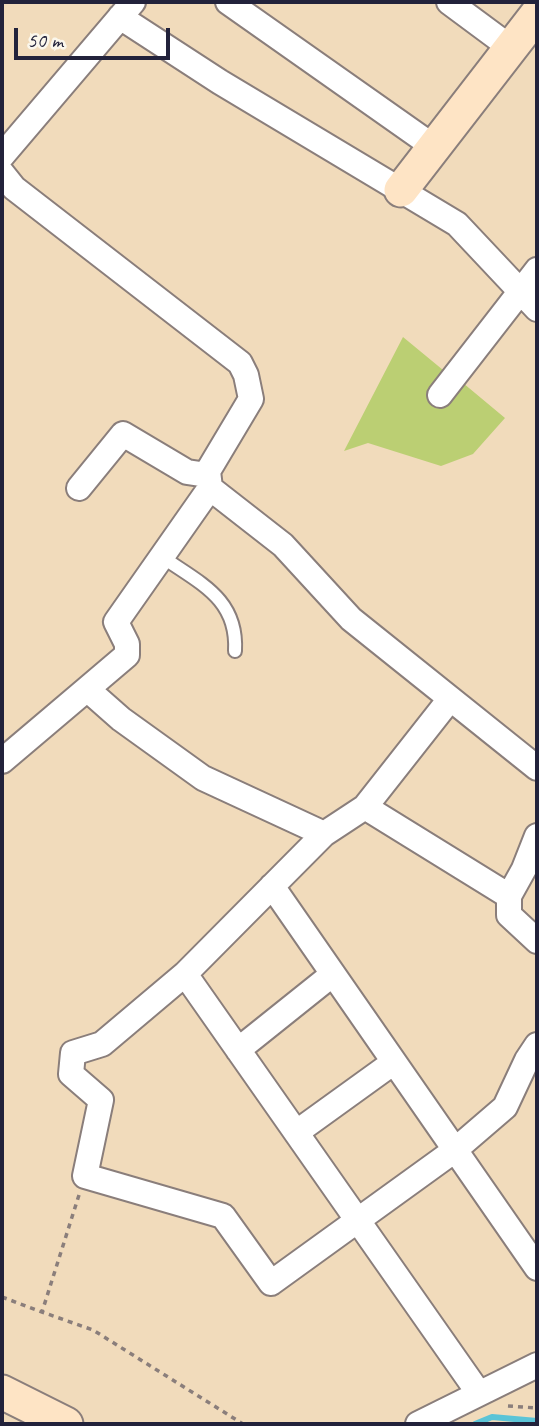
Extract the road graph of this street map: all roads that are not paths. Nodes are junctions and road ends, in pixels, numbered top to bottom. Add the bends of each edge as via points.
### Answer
1 (228, 2) edge
2 (449, 2) edge
3 (126, 9) edge
4 (537, 14) edge
5 (511, 48) junction
6 (434, 147) junction
7 (2, 156) edge
8 (2, 173) edge
9 (401, 190) junction
10 (537, 270) edge
11 (528, 300) edge
12 (440, 395) dead end
13 (208, 481) junction
14 (79, 488) dead end
15 (161, 556) junction
16 (235, 651) dead end
17 (87, 689) junction
18 (450, 699) junction
19 (2, 761) edge
20 (537, 768) edge
21 (365, 807) junction
22 (324, 834) junction
23 (537, 836) edge
24 (531, 871) edge
25 (272, 886) junction
26 (509, 896) junction
27 (537, 942) edge
28 (333, 974) junction
29 (185, 975) junction
30 (537, 1045) edge
31 (238, 1050) junction
32 (394, 1062) junction
33 (297, 1132) junction
34 (455, 1150) junction
35 (359, 1219) junction
36 (537, 1268) edge
37 (537, 1365) edge
38 (2, 1392) edge
39 (478, 1392) junction
40 (66, 1424) edge
41 (418, 1424) edge

1 - 6 street
2 - 5 street
3 - 7 street
3 - 9 street via 220,82
4 - 5 street
5 - 6 street
6 - 9 street
8 - 13 street via 14,188 240,363 251,398
9 - 11 street via 457,224
10 - 11 street
11 - 12 street
13 - 14 street via 123,434
13 - 15 street
13 - 18 street via 283,545 351,620
15 - 16 lane via 219,598 236,631
15 - 17 street via 116,622 127,655
17 - 19 street
17 - 22 street via 203,778
18 - 20 street
18 - 21 street
21 - 22 street
21 - 26 street
22 - 25 street
23 - 24 street
24 - 26 street
25 - 28 street
25 - 29 street
26 - 27 street via 509,915
28 - 31 street
28 - 32 street
29 - 31 street
29 - 35 street via 102,1044 73,1054 71,1074 101,1100 85,1176 223,1216 271,1283
30 - 34 street via 505,1107
31 - 33 street
32 - 33 street
32 - 34 street
33 - 35 street
34 - 35 street
34 - 36 street
35 - 39 street
37 - 39 street
38 - 40 street
39 - 41 street

